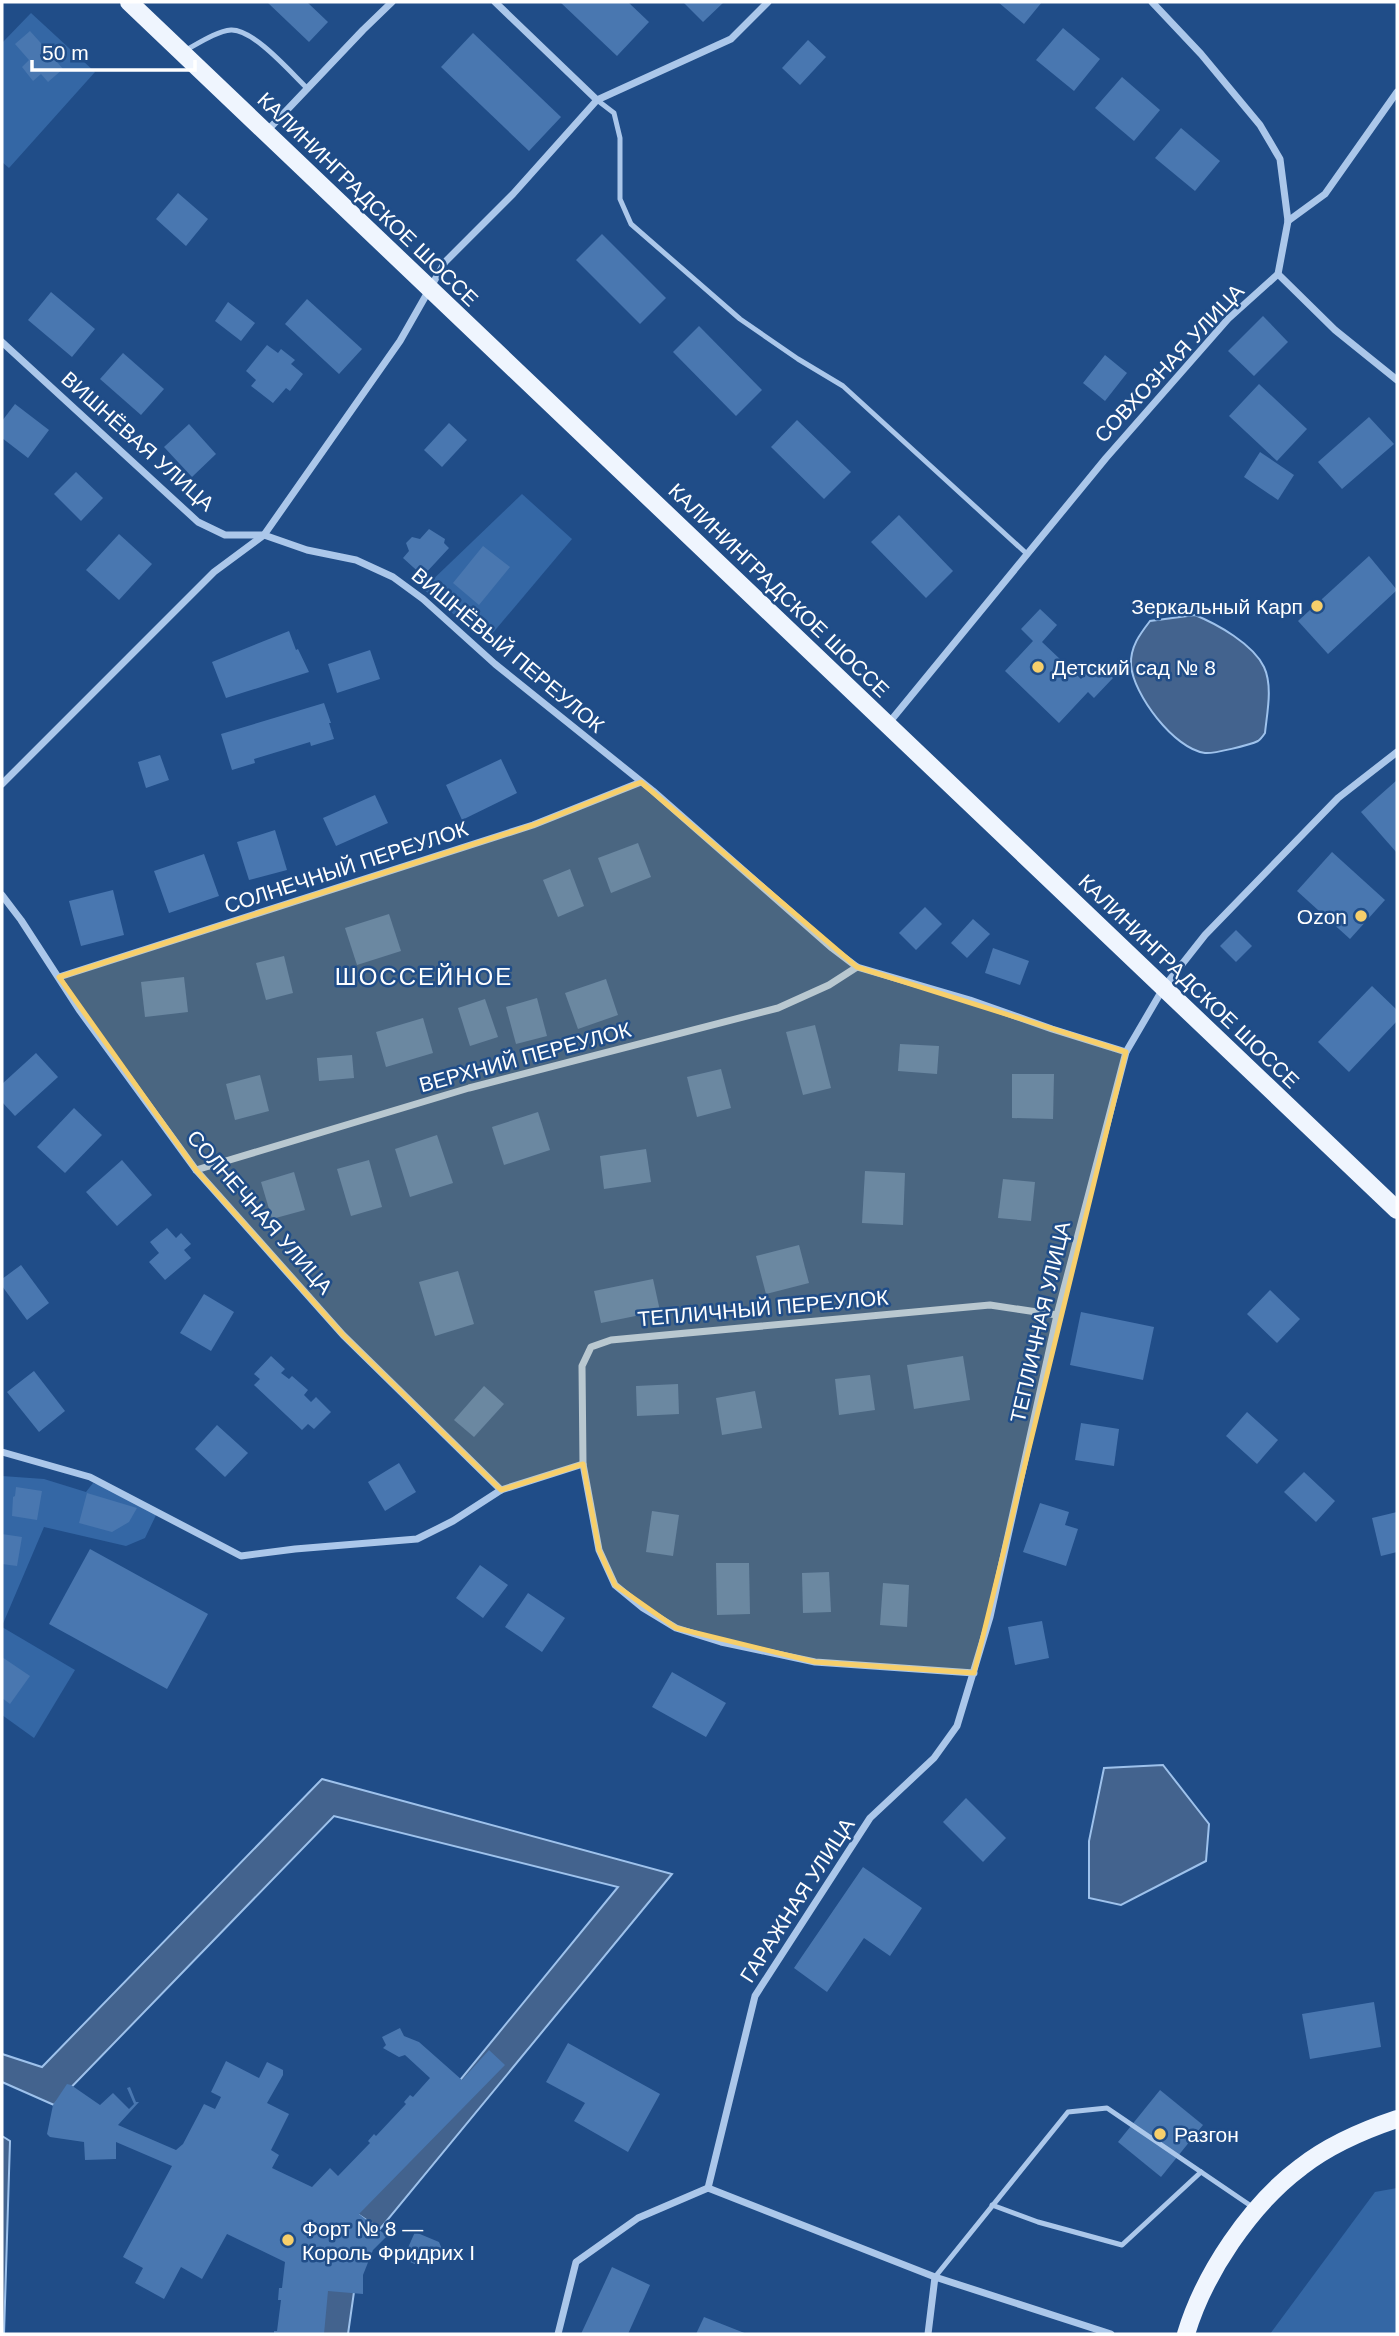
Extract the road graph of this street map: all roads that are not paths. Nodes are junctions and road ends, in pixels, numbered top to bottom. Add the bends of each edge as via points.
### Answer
1 (129, 2) edge
2 (392, 2) edge
3 (495, 2) edge
4 (768, 2) edge
5 (1152, 2) edge
6 (182, 52) junction
7 (308, 89) junction
8 (1397, 92) edge
9 (597, 100) junction
10 (267, 132) junction
11 (1288, 221) junction
12 (1278, 274) junction
13 (429, 288) junction
14 (2, 342) edge
15 (1397, 380) edge
16 (264, 536) junction
17 (1027, 554) junction
18 (887, 724) junction
19 (1397, 752) edge
20 (641, 782) junction
21 (2, 784) edge
22 (2, 895) edge
23 (857, 967) junction
24 (58, 978) junction
25 (1164, 988) junction
26 (1126, 1052) junction
27 (196, 1170) junction
28 (1397, 1210) edge
29 (1057, 1315) junction
30 (2, 1452) edge
31 (583, 1464) junction
32 (501, 1490) junction
33 (974, 1673) junction
34 (870, 1818) joint
35 (1397, 2119) edge
36 (1201, 2172) junction
37 (708, 2188) junction
38 (992, 2205) junction
39 (1257, 2210) junction
40 (935, 2277) junction
41 (558, 2334) edge
42 (928, 2334) edge
43 (1111, 2334) edge
44 (1186, 2334) edge

1 - 6 main road, КАЛИНИНГРАДСКОЕ ШОССЕ
2 - 7 street
3 - 9 street
4 - 9 street via 731,40
5 - 11 street via 1260,125 1280,159
6 - 7 lane via 232,30 252,37
6 - 10 main road, КАЛИНИНГРАДСКОЕ ШОССЕ
7 - 10 street
8 - 11 street via 1325,194
9 - 13 street via 444,262
9 - 17 lane via 614,113 621,138 620,199 631,224 740,319 843,386
10 - 13 main road, КАЛИНИНГРАДСКОЕ ШОССЕ
11 - 12 street
12 - 15 street via 1335,330
12 - 17 street, СОВХОЗНАЯ УЛИЦА via 1228,319
13 - 16 street via 400,341
13 - 18 main road, КАЛИНИНГРАДСКОЕ ШОССЕ
14 - 16 street, ВИШНЁВАЯ УЛИЦА via 198,522 225,535
16 - 20 street, ВИШНЁВЫЙ ПЕРЕУЛОК via 356,560 393,577
16 - 21 street via 214,572
17 - 18 street, СОВХОЗНАЯ УЛИЦА
18 - 25 main road, КАЛИНИНГРАДСКОЕ ШОССЕ
19 - 25 street via 1338,798 1205,935
20 - 23 street, ВИШНЁВЫЙ ПЕРЕУЛОК
20 - 24 street, СОЛНЕЧНЫЙ ПЕРЕУЛОК via 533,825
22 - 24 street, СОЛНЕЧНАЯ УЛИЦА
23 - 26 street
23 - 27 street, ВЕРХНИЙ ПЕРЕУЛОК via 778,1008 469,1088
24 - 27 street, СОЛНЕЧНАЯ УЛИЦА
25 - 26 street, ТЕПЛИЧНАЯ УЛИЦА
25 - 28 main road, КАЛИНИНГРАДСКОЕ ШОССЕ
26 - 29 street, ТЕПЛИЧНАЯ УЛИЦА
27 - 32 street, СОЛНЕЧНАЯ УЛИЦА via 343,1335
29 - 31 street, ТЕПЛИЧНЫЙ ПЕРЕУЛОК via 990,1305 611,1340 591,1347 582,1366
29 - 33 street, ТЕПЛИЧНАЯ УЛИЦА
30 - 32 street via 90,1477 241,1556 417,1539
31 - 32 street
31 - 33 street via 599,1549 615,1585 676,1628 815,1662
33 - 34 street, ТЕПЛИЧНАЯ УЛИЦА via 957,1726 934,1758
34 - 37 street, ГАРАЖНАЯ УЛИЦА via 755,1996
35 - 39 main road via 1338,2143 1300,2167
36 - 38 lane via 1122,2245
36 - 38 lane via 1107,2108 1068,2112
36 - 39 lane
37 - 40 street
37 - 41 street via 638,2218 576,2262
38 - 40 lane
39 - 44 main road via 1214,2268
40 - 42 street
40 - 43 street

